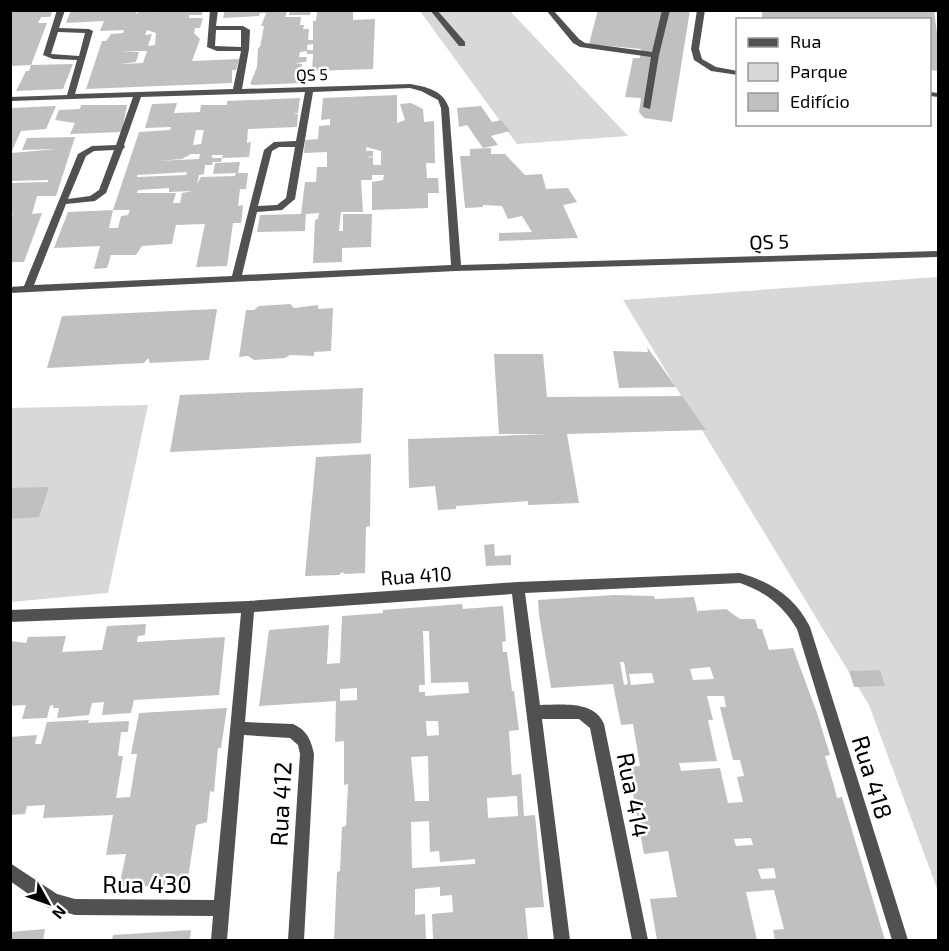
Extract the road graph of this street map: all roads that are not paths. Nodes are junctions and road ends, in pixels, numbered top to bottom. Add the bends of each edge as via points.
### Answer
1 (61, 10) edge
2 (214, 10) edge
3 (433, 10) edge
4 (549, 10) edge
5 (666, 10) edge
6 (701, 10) edge
7 (212, 28) junction
8 (57, 30) junction
9 (462, 44) dead end
10 (244, 50) junction
11 (655, 55) junction
12 (82, 58) junction
13 (736, 73) edge
14 (310, 88) junction
15 (237, 92) junction
16 (138, 95) junction
17 (70, 97) junction
18 (10, 99) edge
19 (647, 107) dead end
20 (299, 144) junction
21 (121, 147) junction
22 (62, 202) junction
23 (253, 209) junction
24 (939, 254) edge
25 (456, 268) junction
26 (237, 277) junction
27 (10, 290) edge
28 (28, 290) junction
29 (518, 588) junction
30 (248, 607) junction
31 (10, 616) edge
32 (803, 627) joint
33 (534, 712) junction
34 (237, 728) junction
35 (10, 871) edge
36 (222, 908) junction
37 (219, 940) edge
38 (296, 940) edge
39 (562, 940) edge
40 (640, 940) edge
41 (900, 940) edge

1 - 8 street
2 - 7 street
3 - 9 street
4 - 11 street via 583,45
5 - 11 street
6 - 13 street via 695,49 698,60 714,69
7 - 10 street via 211,47
7 - 10 street via 246,30
8 - 12 street via 88,31
8 - 12 street via 47,55
10 - 15 street
11 - 19 street
12 - 17 street
14 - 15 street, QS 5
14 - 20 street
14 - 25 street, QS 5 via 410,86 442,99
15 - 16 street, QS 5
16 - 17 street, QS 5
16 - 21 street
17 - 18 street, QS 5
20 - 23 street via 277,144 268,150
20 - 23 street via 290,199 279,208
21 - 22 street via 98,196
21 - 22 street via 92,149 82,154
22 - 28 street
23 - 26 street
24 - 25 street, QS 5
25 - 26 street, QS 5
26 - 28 street, QS 5
27 - 28 street, QS 5
29 - 30 street, Rua 410
29 - 32 street, Rua 410 via 740,578 764,585 793,610
29 - 33 street
30 - 31 street, Rua 410
30 - 34 street
32 - 41 street, Rua 418
33 - 39 street
33 - 40 street, Rua 414 via 581,712 597,724
34 - 36 street
34 - 38 street, Rua 412 via 294,731 304,741 307,754
35 - 36 street, Rua 430 via 53,901 75,907
36 - 37 street

